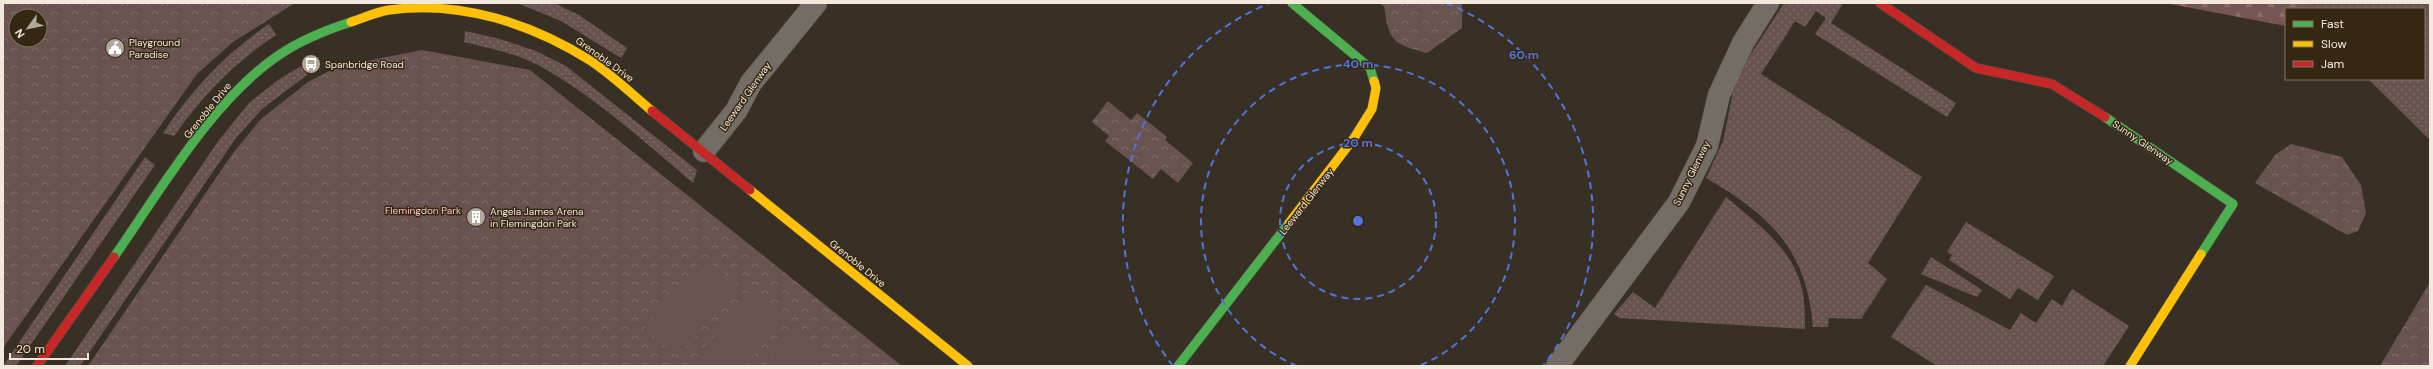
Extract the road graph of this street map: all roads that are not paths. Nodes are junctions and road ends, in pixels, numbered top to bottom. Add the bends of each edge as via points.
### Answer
1 (816, 3) edge
2 (1292, 3) edge
3 (1768, 3) edge
4 (1880, 3) edge
5 (388, 7) edge
6 (704, 152) junction
7 (37, 366) edge
8 (968, 366) edge
9 (1178, 366) edge
10 (1557, 366) edge
11 (2130, 366) edge

1 - 6 street, Leeward Glenway via 751,83 736,111
2 - 9 street, Leeward Glenway via 1370,68 1376,88 1372,109 1354,138
3 - 10 street, Sunny Glenway via 1743,44 1719,95 1707,146 1679,202
4 - 11 street, Sunny Glenway via 1976,68 2052,84 2233,204
5 - 6 street, Grenoble Drive via 469,10 526,26 562,42 598,66
5 - 7 street, Grenoble Drive via 325,30 286,51 237,90 206,126
6 - 8 street, Grenoble Drive

